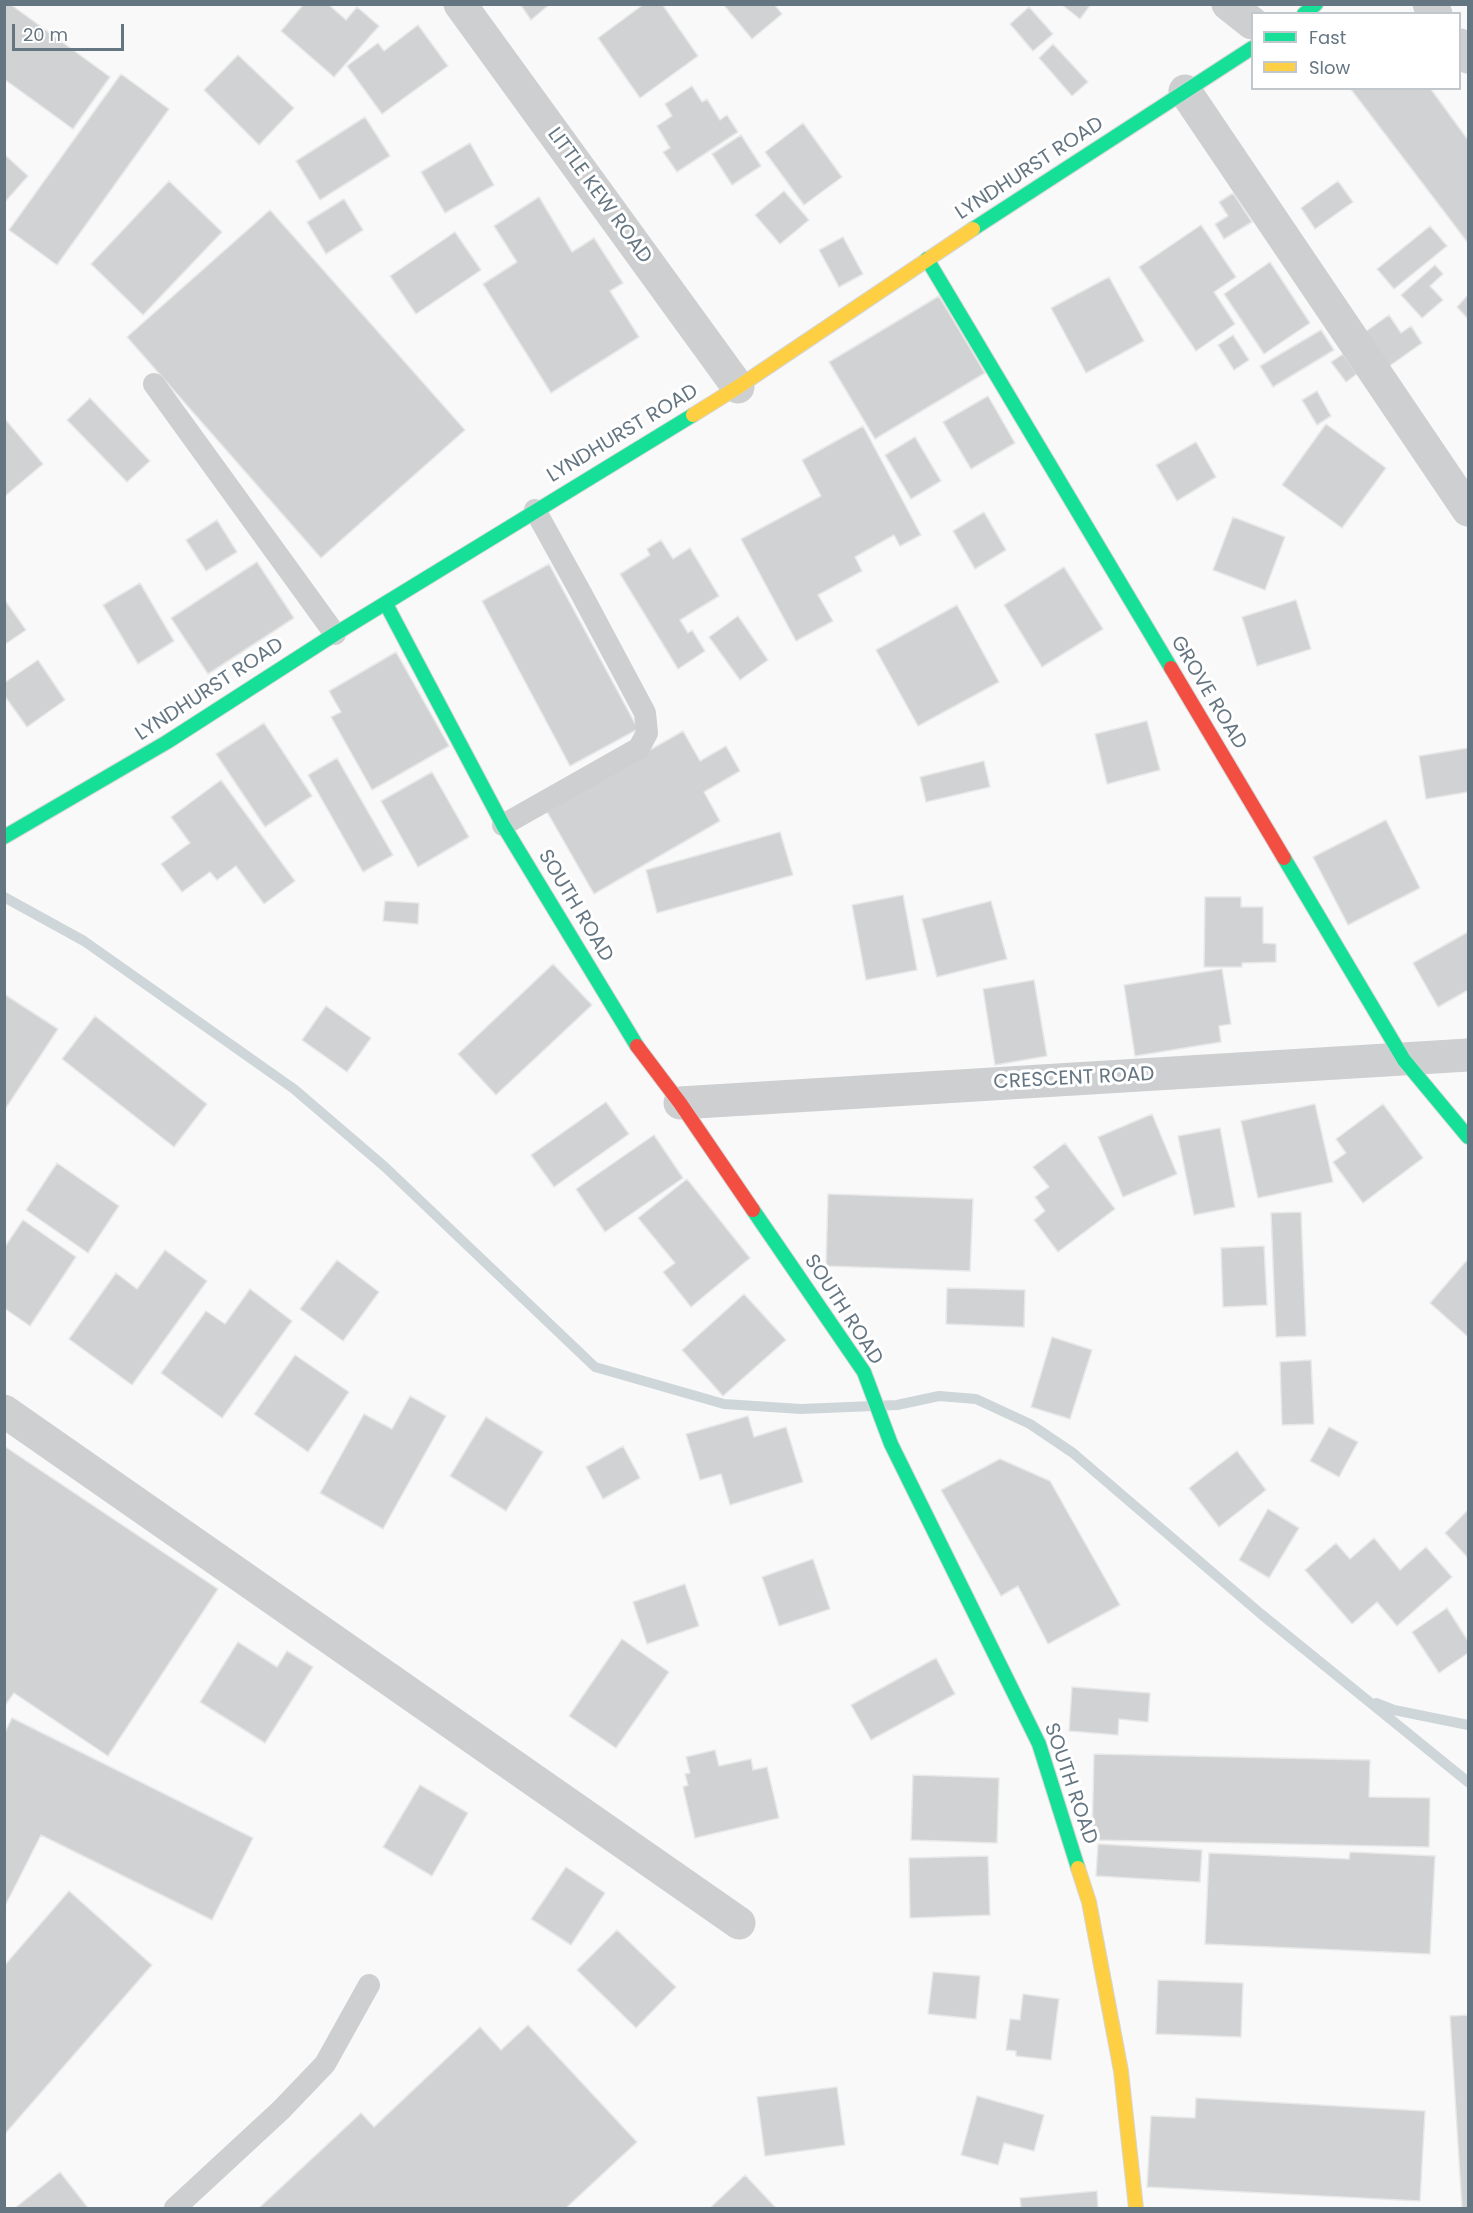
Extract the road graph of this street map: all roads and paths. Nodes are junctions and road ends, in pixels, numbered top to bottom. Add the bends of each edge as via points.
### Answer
1 (460, 4) edge
2 (1228, 4) edge
3 (1251, 22) edge
4 (1251, 49) edge
5 (1185, 91) junction
6 (927, 260) junction
7 (154, 384) dead end
8 (738, 387) junction
9 (535, 510) junction
10 (1468, 510) edge
11 (386, 604) junction
12 (335, 634) junction
13 (503, 825) junction
14 (4, 837) edge
15 (1468, 1055) edge
16 (1404, 1060) junction
17 (680, 1103) junction
18 (1468, 1137) edge
19 (4, 1411) edge
20 (739, 1923) dead end
21 (369, 1984) dead end
22 (175, 2208) edge
23 (1136, 2208) edge

1 - 8 street, LITTLE KEW ROAD
2 - 3 street
4 - 5 street, LYNDHURST ROAD
5 - 6 street, LYNDHURST ROAD
5 - 10 street
6 - 8 street, LYNDHURST ROAD
6 - 16 street, GROVE ROAD
7 - 12 lane
8 - 9 street, LYNDHURST ROAD
9 - 11 street, LYNDHURST ROAD
9 - 13 lane via 645,713 647,733 639,748
11 - 12 street, LYNDHURST ROAD
11 - 13 street, SOUTH ROAD
12 - 14 street, LYNDHURST ROAD via 167,742
13 - 17 street, SOUTH ROAD via 639,1049
15 - 16 street, CRESCENT ROAD
16 - 17 street, CRESCENT ROAD
16 - 18 street, GROVE ROAD
17 - 23 street, SOUTH ROAD via 864,1372 891,1444 1039,1744 1089,1902 1121,2071
19 - 20 street
21 - 22 lane via 325,2064

